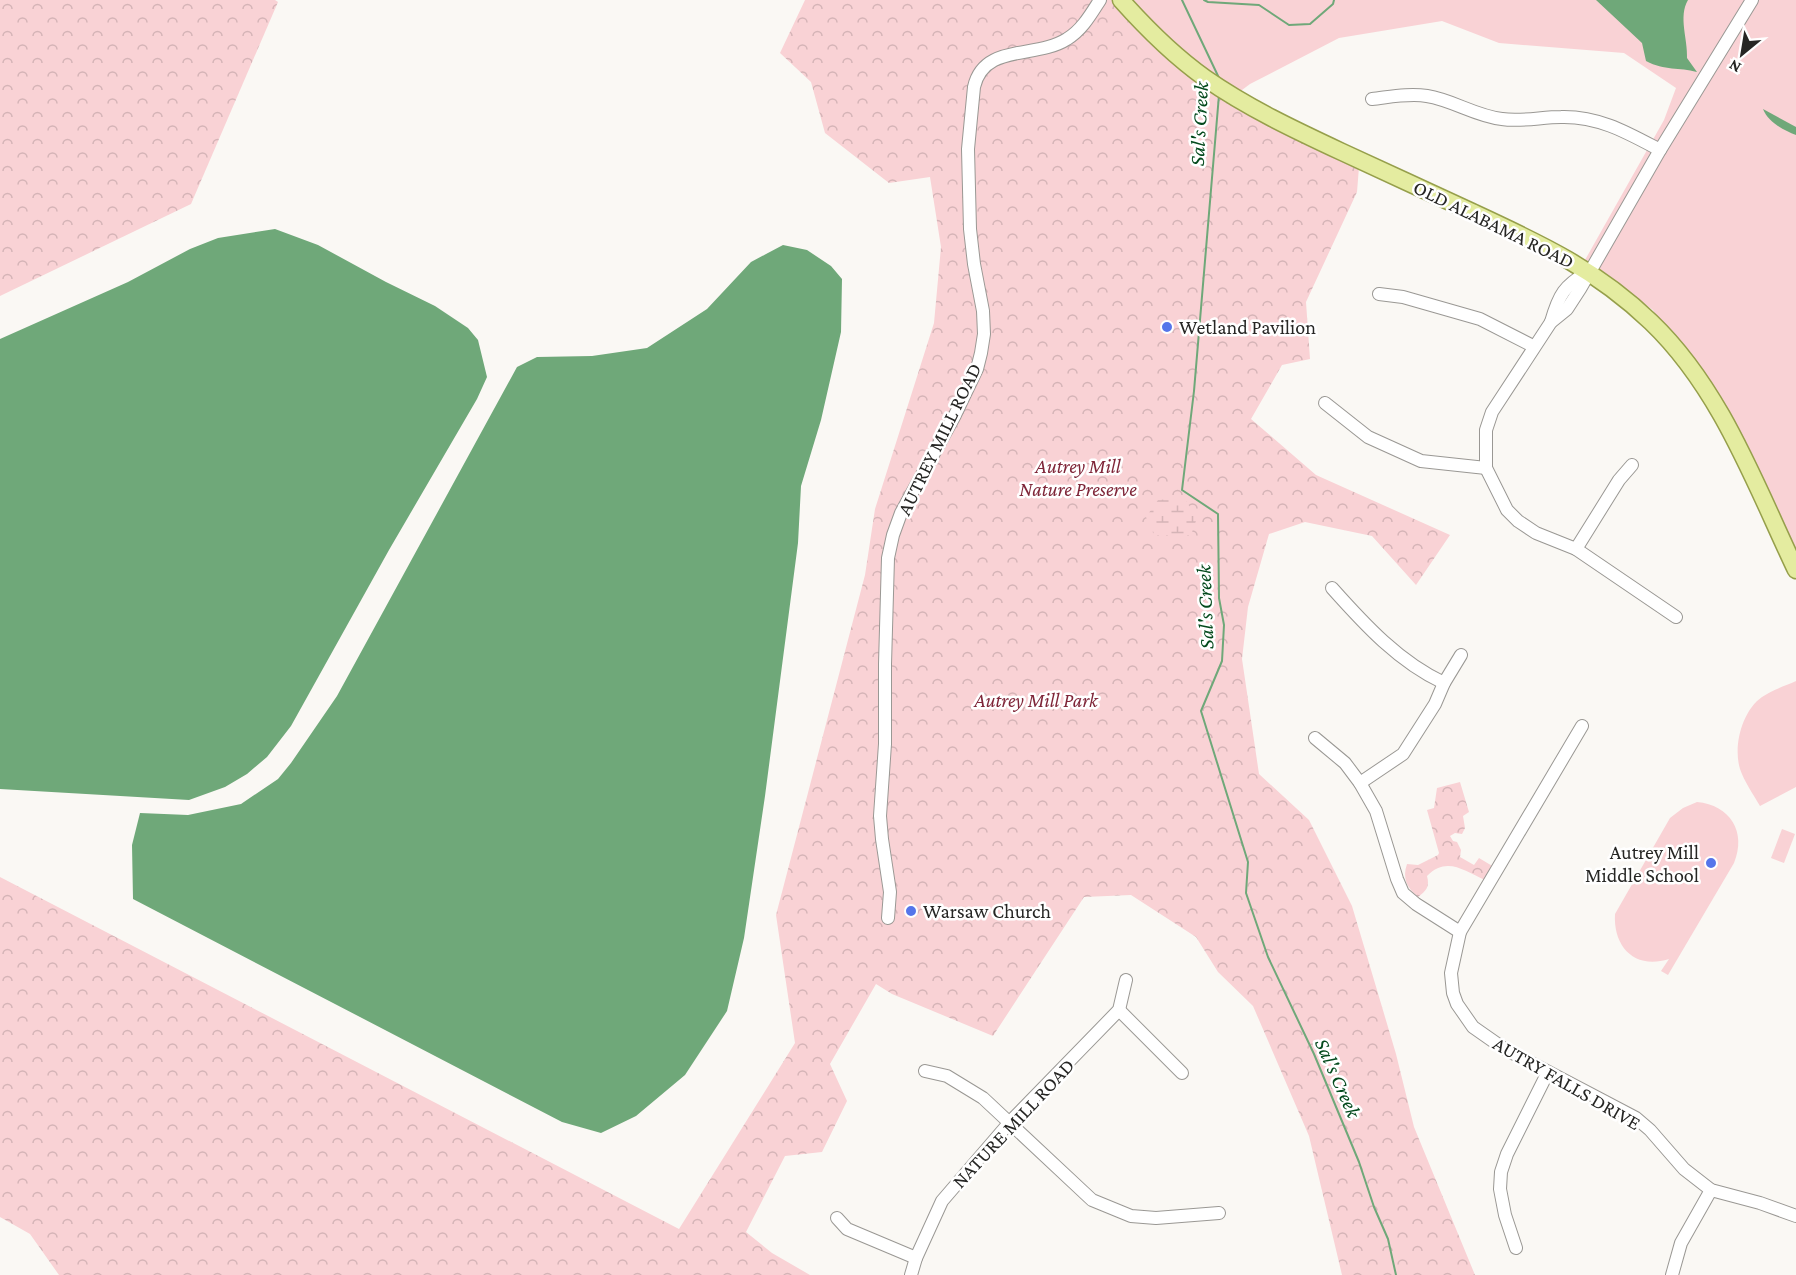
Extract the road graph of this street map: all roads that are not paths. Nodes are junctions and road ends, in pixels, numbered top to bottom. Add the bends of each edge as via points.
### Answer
1 (1100, 0) edge
2 (1121, 0) edge
3 (1752, 0) edge
4 (1372, 99) dead end
5 (1660, 150) junction
6 (1589, 271) junction
7 (1378, 294) dead end
8 (1533, 346) junction
9 (1324, 403) dead end
10 (1632, 465) dead end
11 (1486, 468) junction
12 (1576, 549) junction
13 (1796, 570) edge
14 (1332, 588) dead end
15 (1677, 617) dead end
16 (1461, 655) dead end
17 (1444, 683) junction
18 (1582, 726) dead end
19 (1315, 738) dead end
20 (1360, 783) junction
21 (888, 918) dead end
22 (1460, 932) junction
23 (1126, 980) dead end
24 (1119, 1010) junction
25 (925, 1071) dead end
26 (1548, 1072) junction
27 (1182, 1073) dead end
28 (1010, 1122) junction
29 (1711, 1190) junction
30 (1219, 1213) dead end
31 (1796, 1216) edge
32 (837, 1218) dead end
33 (1516, 1248) dead end
34 (916, 1258) junction
35 (911, 1275) edge
36 (1672, 1275) edge

1 - 21 street, AUTREY MILL ROAD via 1069,38 1050,47 995,58 983,67 974,87 968,149 970,229 983,311 981,353 955,415 901,513 888,558 880,816 890,892
2 - 6 main road, OLD ALABAMA ROAD via 1170,50 1240,101 1541,244
3 - 5 street
4 - 5 street via 1427,96 1502,119 1589,119 1621,129
5 - 6 street
6 - 8 street via 1570,282 1551,321
6 - 13 main road, OLD ALABAMA ROAD via 1652,322 1703,385 1730,430
7 - 8 street via 1403,297 1480,319
8 - 11 street via 1492,412 1486,430
9 - 11 street via 1368,437 1421,461
10 - 12 street
11 - 12 street via 1518,521
12 - 15 street
14 - 17 street via 1399,657
16 - 17 street
17 - 20 street via 1403,754
18 - 22 street, AUTRY FALLS DRIVE
19 - 20 street via 1345,763
20 - 22 street via 1376,812 1403,892
22 - 26 street, AUTRY FALLS DRIVE via 1451,973 1457,1004 1473,1027
23 - 24 street
24 - 27 street
24 - 28 street, NATURE MILL ROAD
25 - 28 street via 947,1076 983,1098
26 - 29 street, AUTRY FALLS DRIVE via 1636,1118 1684,1169
26 - 33 street via 1501,1172 1505,1215
28 - 30 street via 1092,1200 1131,1216
28 - 34 street, NATURE MILL ROAD via 942,1201
29 - 31 street, AUTRY FALLS DRIVE
29 - 36 street via 1682,1244
32 - 34 street via 847,1229
34 - 35 street, NATURE MILL ROAD

